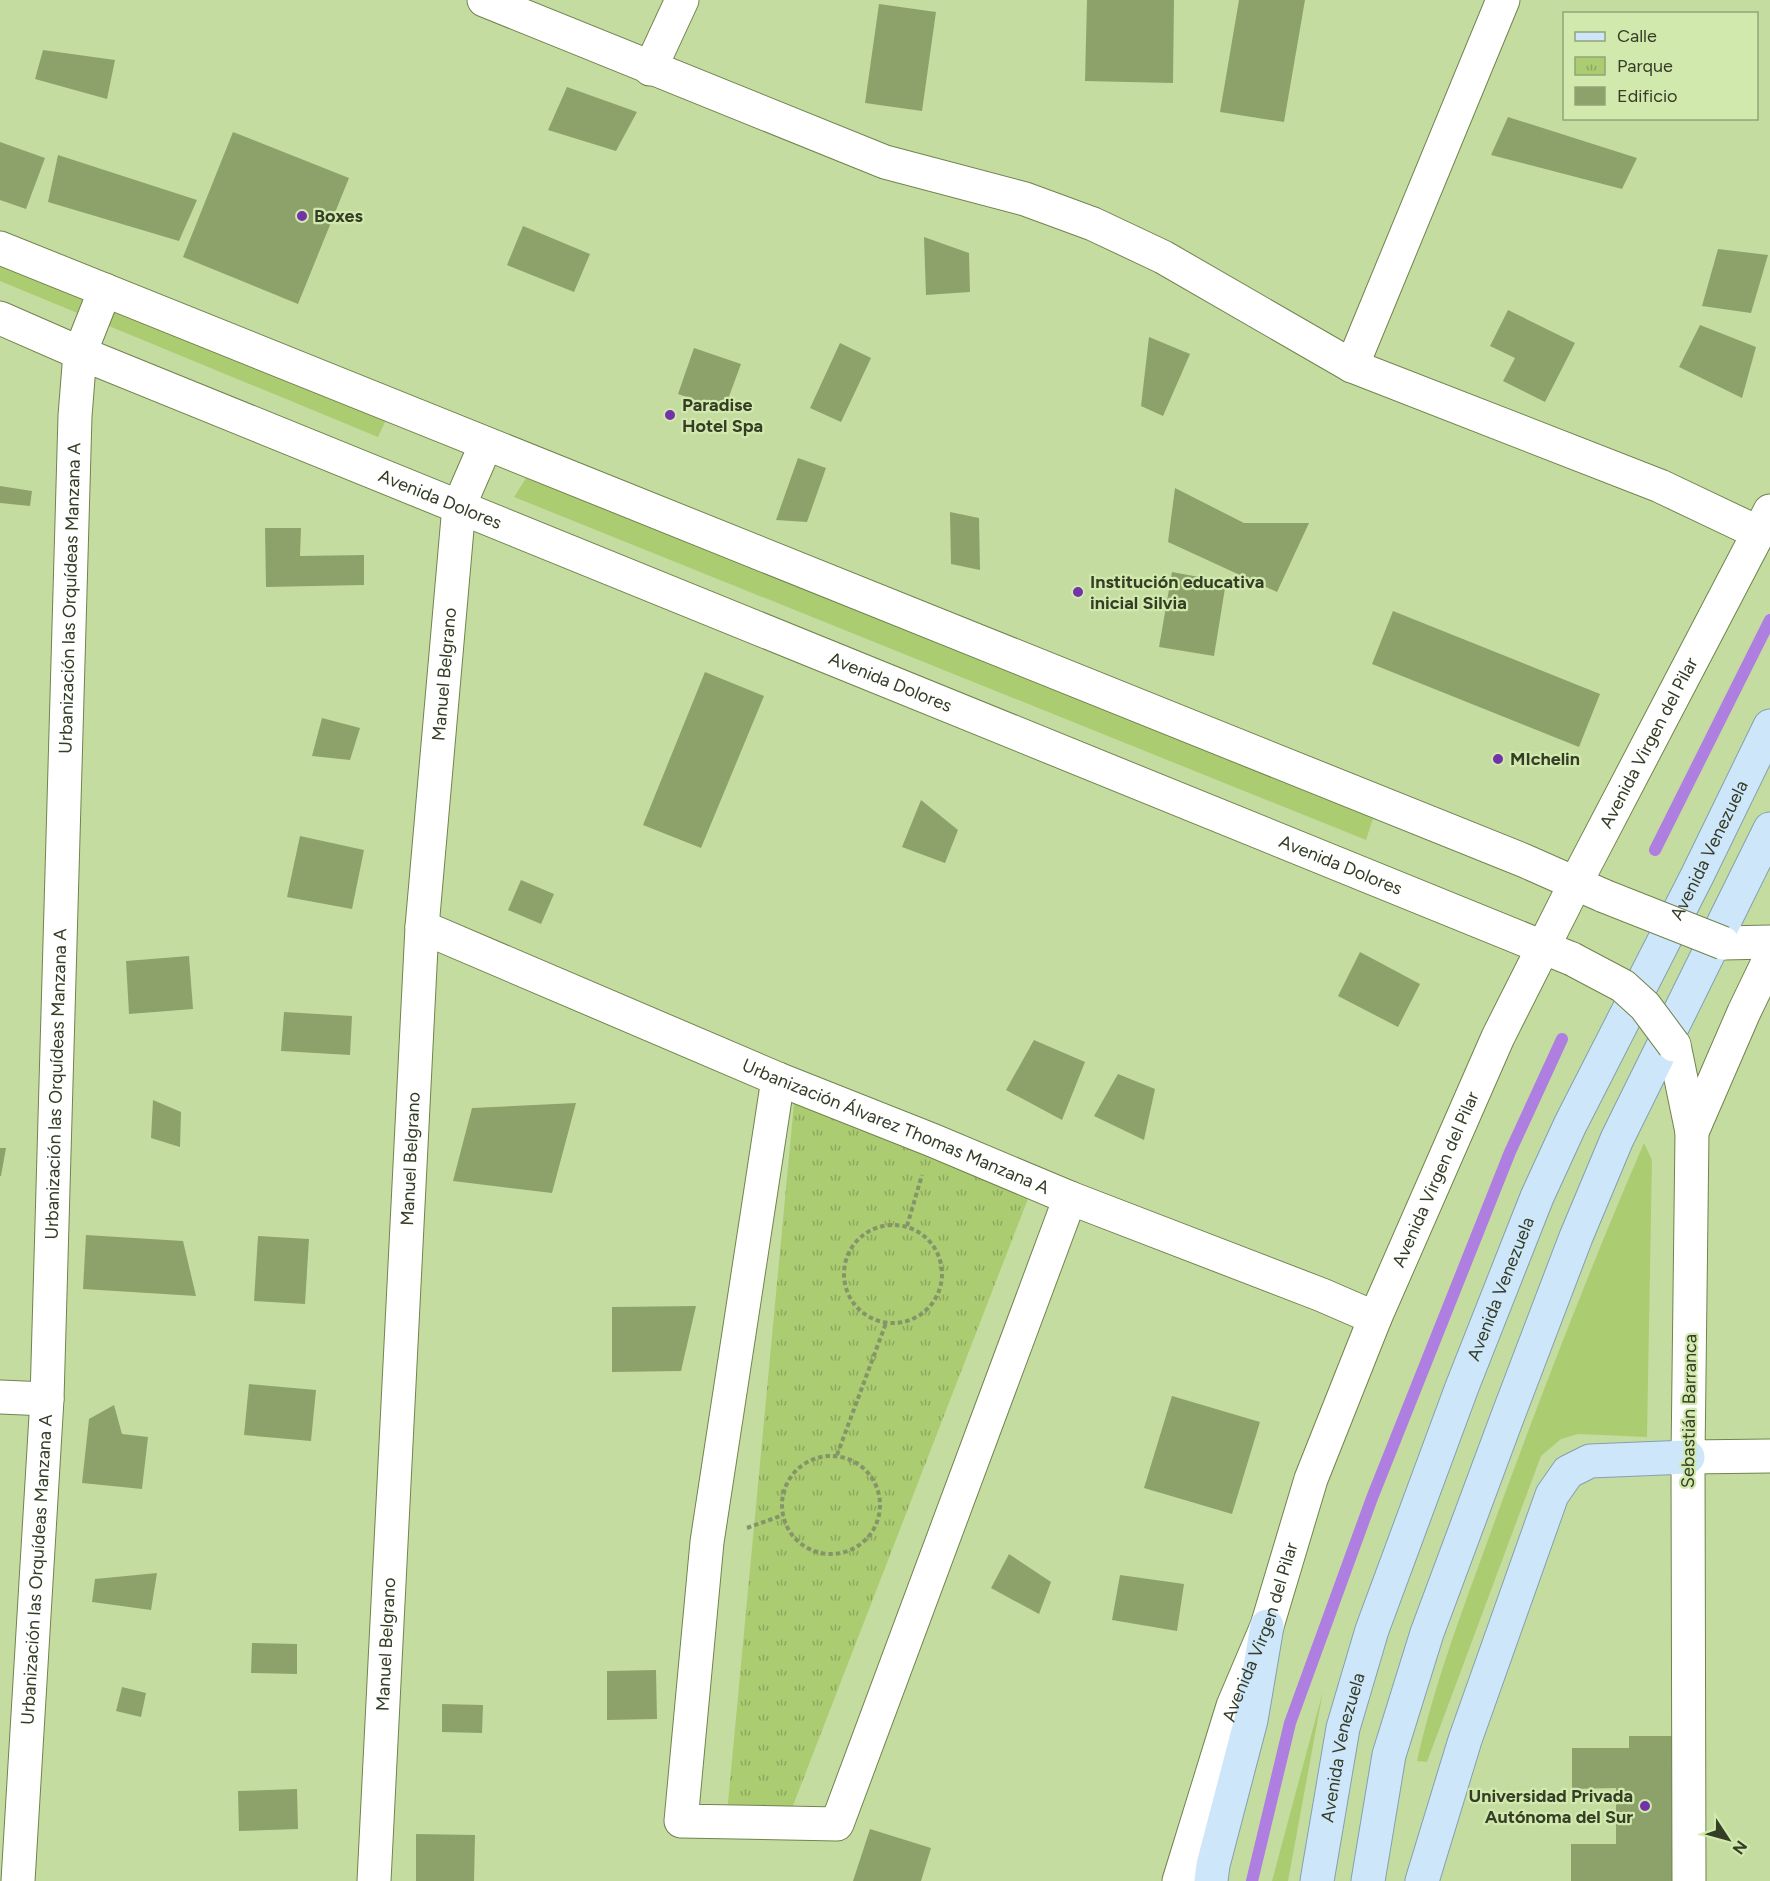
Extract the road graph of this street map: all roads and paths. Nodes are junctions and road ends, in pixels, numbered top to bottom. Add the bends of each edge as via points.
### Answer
1 (484, 0) edge
2 (682, 0) edge
3 (1503, 0) edge
4 (650, 69) junction
5 (0, 248) edge
6 (105, 290) junction
7 (0, 318) edge
8 (80, 353) junction
9 (1352, 366) junction
10 (486, 444) junction
11 (459, 506) junction
12 (1765, 522) edge
13 (1770, 726) edge
14 (1770, 829) edge
15 (1590, 890) junction
16 (422, 927) junction
17 (1770, 942) edge
18 (1558, 953) junction
19 (1770, 958) edge
20 (778, 1079) junction
21 (1692, 1132) junction
22 (932, 1140) junction
23 (1070, 1198) junction
24 (907, 1226) junction
25 (1375, 1318) junction
26 (886, 1323) junction
27 (0, 1396) edge
28 (47, 1399) junction
29 (837, 1455) junction
30 (1689, 1456) junction
31 (1770, 1456) edge
32 (1267, 1626) junction
33 (18, 1881) edge
34 (374, 1881) edge
35 (1179, 1881) edge
36 (1211, 1881) edge
37 (1317, 1881) edge
38 (1368, 1881) edge
39 (1422, 1881) edge
40 (1689, 1881) edge

1 - 4 street
2 - 4 street
3 - 9 street
4 - 9 street via 885,162 1026,199 1093,224 1163,257
5 - 6 street
6 - 8 street, Urbanización las Orquídeas Manzana A
6 - 10 street
7 - 8 street, Avenida Dolores
8 - 11 street, Avenida Dolores
8 - 28 street, Urbanización las Orquídeas Manzana A
9 - 12 street via 1660,486
10 - 11 street, Manuel Belgrano
10 - 15 street
11 - 16 street, Manuel Belgrano
11 - 18 street, Avenida Dolores
12 - 15 street, Avenida Virgen del Pilar
13 - 37 main road, Avenida Venezuela via 1570,1125 1462,1388 1372,1630 1343,1728
14 - 38 main road via 1617,1139 1576,1237 1427,1633 1389,1755
15 - 17 street, bridge via 1723,943
15 - 18 street, Avenida Virgen del Pilar
16 - 20 street, Urbanización Álvarez Thomas Manzana A
16 - 34 street, Manuel Belgrano
18 - 21 street, Avenida Dolores, bridge via 1623,987 1645,1006 1674,1045
18 - 25 street, Avenida Virgen del Pilar via 1498,1037
19 - 21 street, Sebastián Barranca
20 - 22 street, Urbanización Álvarez Thomas Manzana A
20 - 23 street via 707,1542 681,1821 837,1824
21 - 30 street, Sebastián Barranca
22 - 23 street, Urbanización Álvarez Thomas Manzana A
22 - 24 path
23 - 25 street, Urbanización Álvarez Thomas Manzana A
24 - 26 path via 933,1245 940,1260 939,1292 918,1316
24 - 26 path via 875,1227 850,1249 844,1264 843,1280 857,1309 870,1319
25 - 32 street, Avenida Virgen del Pilar via 1311,1479
26 - 29 path
27 - 28 street
28 - 33 street, Urbanización las Orquídeas Manzana A
29 - 29 path via 867,1470 876,1484 879,1518 859,1546 826,1554 798,1542 788,1530 782,1500 786,1485 807,1462
30 - 31 street
30 - 39 main road via 1590,1461 1568,1472 1552,1495 1465,1740
30 - 40 street, Sebastián Barranca
32 - 35 street, Avenida Virgen del Pilar via 1233,1706
32 - 36 main road via 1251,1720

